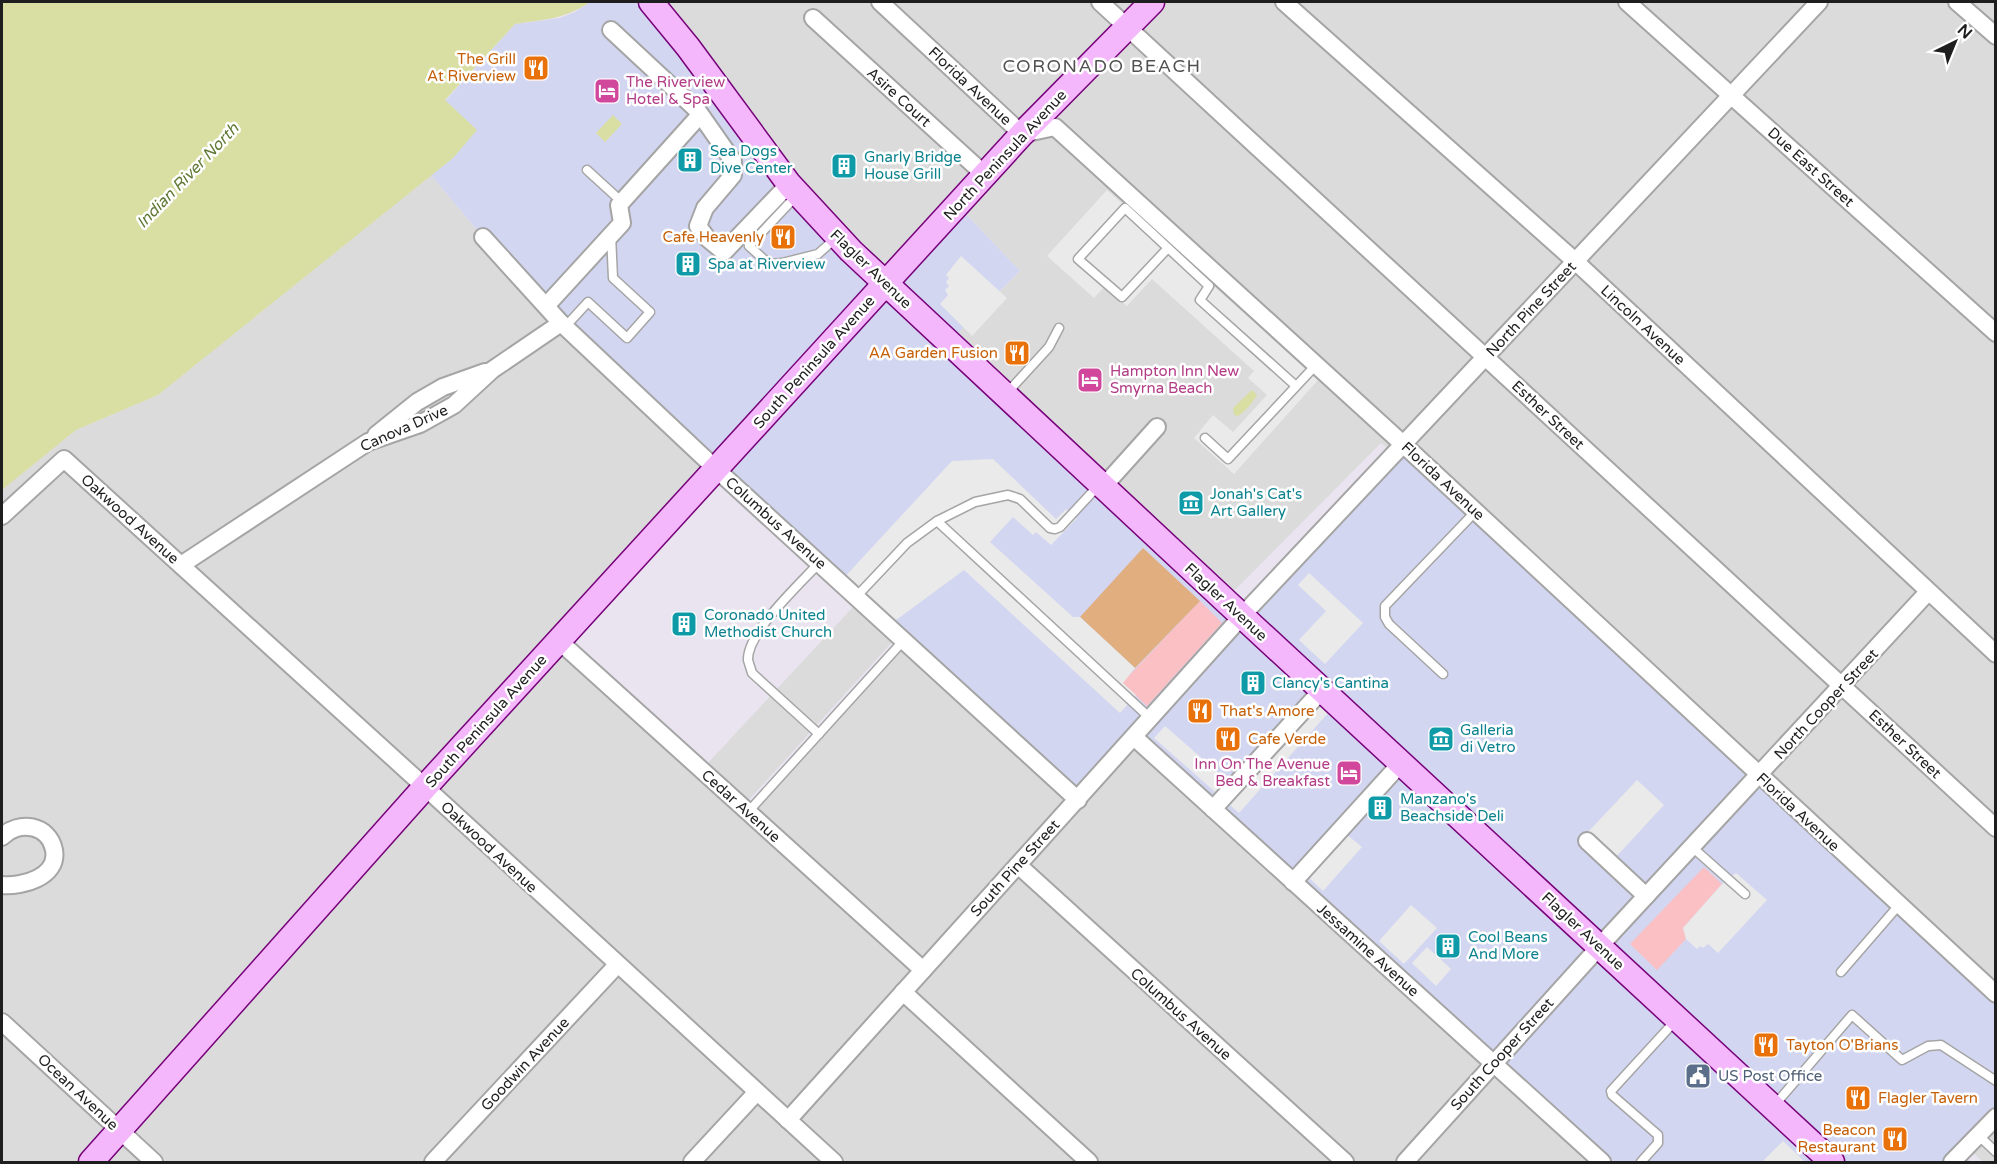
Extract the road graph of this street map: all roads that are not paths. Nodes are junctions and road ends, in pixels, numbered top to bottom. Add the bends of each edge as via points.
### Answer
1 (880, 2) edge
2 (1100, 2) edge
3 (1152, 2) edge
4 (1284, 2) edge
5 (1627, 2) edge
6 (1819, 2) edge
7 (1957, 2) edge
8 (654, 4) edge
9 (813, 18) dead end
10 (1127, 27) junction
11 (611, 30) dead end
12 (1995, 36) edge
13 (1732, 96) junction
14 (700, 115) junction
15 (1022, 134) junction
16 (587, 170) dead end
17 (985, 176) junction
18 (793, 189) junction
19 (622, 202) junction
20 (611, 235) junction
21 (483, 237) dead end
22 (838, 237) junction
23 (1168, 248) junction
24 (1575, 261) junction
25 (885, 284) junction
26 (546, 306) junction
27 (563, 325) junction
28 (1059, 328) dead end
29 (1995, 333) edge
30 (1486, 358) junction
31 (1316, 365) junction
32 (1296, 386) junction
33 (1004, 395) junction
34 (1157, 428) dead end
35 (1205, 438) dead end
36 (1404, 445) junction
37 (716, 469) junction
38 (1101, 485) junction
39 (1476, 511) junction
40 (2, 516) edge
41 (937, 522) junction
42 (819, 563) junction
43 (181, 565) junction
44 (1928, 592) junction
45 (856, 597) junction
46 (1242, 617) junction
47 (904, 640) junction
48 (559, 641) junction
49 (1995, 654) edge
50 (1443, 674) dead end
51 (1842, 687) junction
52 (1322, 690) junction
53 (1150, 718) junction
54 (819, 734) junction
55 (1134, 737) junction
56 (1401, 763) junction
57 (1759, 776) junction
58 (425, 787) junction
59 (1078, 800) junction
60 (1214, 809) junction
61 (748, 812) junction
62 (1995, 828) edge
63 (2, 837) edge
64 (1587, 841) dead end
65 (1692, 847) junction
66 (1018, 865) junction
67 (1293, 882) junction
68 (2, 885) edge
69 (1745, 894) dead end
70 (1646, 896) junction
71 (1899, 904) junction
72 (1600, 946) junction
73 (617, 965) junction
74 (923, 970) junction
75 (1841, 972) dead end
76 (903, 992) junction
77 (1995, 994) edge
78 (1677, 1018) junction
79 (2, 1022) edge
80 (1493, 1064) junction
81 (1995, 1081) edge
82 (756, 1093) junction
83 (1773, 1107) junction
84 (1995, 1117) edge
85 (788, 1120) junction
86 (120, 1131) junction
87 (1978, 1135) junction
88 (1995, 1152) edge
89 (91, 1162) edge
90 (154, 1162) edge
91 (433, 1162) edge
92 (692, 1162) edge
93 (834, 1162) edge
94 (1089, 1162) edge
95 (1345, 1162) edge
96 (1405, 1162) edge
97 (1602, 1162) edge
98 (1641, 1162) edge
99 (1832, 1162) edge
100 (1952, 1162) edge

1 - 15 street, Florida Avenue
2 - 10 street, Esther Street
3 - 10 street, North Peninsula Avenue
4 - 24 street, Lincoln Avenue
5 - 13 street, Due East Street
6 - 13 street, North Pine Street
7 - 12 street
8 - 18 street, Flagler Avenue
9 - 17 street, Asire Court
10 - 15 street, North Peninsula Avenue
10 - 30 street, Esther Street
11 - 14 street
13 - 24 street, North Pine Street
13 - 29 street, Due East Street
14 - 18 street via 733,161 733,175 705,208 698,226 724,252
14 - 19 street
15 - 17 street, North Peninsula Avenue
15 - 31 street, Florida Avenue via 1055,127
16 - 19 lane
17 - 25 street, North Peninsula Avenue
18 - 22 street, Flagler Avenue
18 - 22 lane via 749,246 769,264 782,263 818,254
19 - 20 street via 622,223
20 - 26 street
20 - 27 lane via 613,278 650,312 627,338 588,302
21 - 26 street, Columbus Avenue
22 - 25 street, Flagler Avenue
23 - 23 lane via 1125,208 1078,259 1122,297
23 - 32 lane via 1209,286 1200,300
24 - 30 street, North Pine Street
24 - 44 street, Lincoln Avenue
25 - 33 street, Flagler Avenue
25 - 37 street, South Peninsula Avenue
26 - 27 street, Columbus Avenue
27 - 37 street, Columbus Avenue
27 - 43 street, Canova Drive via 492,370 454,405 420,424 368,442
28 - 33 lane via 1049,346
30 - 36 street, North Pine Street
30 - 51 street, Esther Street
31 - 32 lane
31 - 36 street, Florida Avenue
32 - 35 lane via 1228,459
33 - 38 street, Flagler Avenue
34 - 38 street
36 - 39 street, Florida Avenue
36 - 46 street, North Pine Street
37 - 42 street, Columbus Avenue
37 - 48 street, South Peninsula Avenue
38 - 41 lane via 1055,529 1020,499 1008,495 975,502
38 - 46 street, Flagler Avenue
39 - 50 lane via 1385,606 1384,617 1389,624
39 - 57 street, Florida Avenue
40 - 43 street, Oakwood Avenue via 64,459
41 - 45 lane via 907,543
41 - 53 lane
42 - 45 street, Columbus Avenue
42 - 54 lane via 765,622 754,638 748,660 752,673
43 - 58 street, Oakwood Avenue
44 - 49 street, Lincoln Avenue
44 - 51 street, North Cooper Street
45 - 47 street, Columbus Avenue
46 - 52 street, Flagler Avenue
46 - 53 street, South Pine Street
47 - 54 lane
47 - 59 street, Columbus Avenue
48 - 58 street, South Peninsula Avenue
48 - 61 street, Cedar Avenue
51 - 57 street, North Cooper Street
51 - 62 street, Esther Street
52 - 56 street, Flagler Avenue
52 - 60 street
53 - 55 street, South Pine Street
54 - 61 lane
55 - 59 street, South Pine Street
55 - 60 street, Jessamine Avenue
56 - 67 street
56 - 72 street, Flagler Avenue
57 - 65 street, North Cooper Street
57 - 71 street, Florida Avenue
58 - 73 street, Oakwood Avenue
58 - 86 street, South Peninsula Avenue
59 - 66 street, South Pine Street
60 - 67 street, Jessamine Avenue
61 - 74 street, Cedar Avenue
63 - 68 street via 18,827 30,826 41,830 54,850 53,862 40,878
64 - 70 street
65 - 69 lane
65 - 70 street, North Cooper Street
66 - 74 street, South Pine Street
66 - 95 street, Columbus Avenue
67 - 80 street, Jessamine Avenue
70 - 72 street, North Cooper Street
71 - 75 lane
71 - 77 street, Florida Avenue
72 - 78 street, Flagler Avenue
72 - 80 street, South Cooper Street
73 - 82 street, Oakwood Avenue
73 - 91 street, Goodwin Avenue
74 - 76 street, South Pine Street
76 - 85 street, South Pine Street
76 - 94 street
78 - 83 street, Flagler Avenue
78 - 98 lane via 1611,1091 1658,1135 1658,1143
79 - 86 street, Ocean Avenue
80 - 96 street, South Cooper Street
80 - 97 street, Jessamine Avenue
81 - 83 lane via 1941,1045 1929,1046 1902,1060 1852,1015
82 - 85 street, Oakwood Avenue
82 - 92 street
83 - 99 street, Flagler Avenue
84 - 87 street
85 - 93 street, Oakwood Avenue
86 - 89 street, South Peninsula Avenue
86 - 90 street, Ocean Avenue
87 - 88 lane
87 - 100 street

